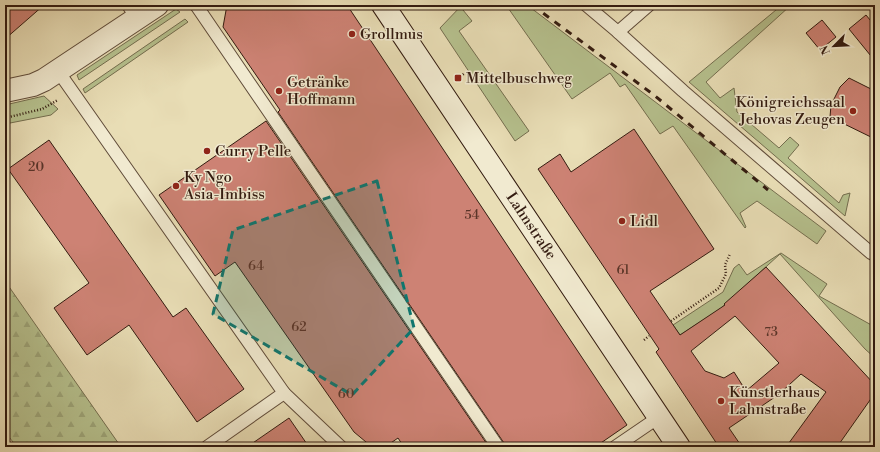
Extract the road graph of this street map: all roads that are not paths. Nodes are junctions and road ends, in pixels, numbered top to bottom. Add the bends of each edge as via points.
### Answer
1 (157, 5) edge
2 (196, 5) edge
3 (383, 5) edge
4 (586, 5) edge
5 (649, 5) edge
6 (133, 12) edge
7 (618, 32) junction
8 (58, 71) junction
9 (5, 91) edge
10 (875, 255) edge
11 (284, 393) junction
12 (659, 417) junction
13 (207, 447) edge
14 (341, 447) edge
15 (498, 447) edge
16 (615, 447) edge
17 (679, 447) edge

1 - 6 street
2 - 15 lane
3 - 12 street, Lahnstraße
4 - 7 lane
5 - 7 lane
6 - 8 street
7 - 10 lane
8 - 9 street via 33,85
8 - 11 lane
11 - 13 lane
11 - 14 lane
12 - 16 lane
12 - 17 street, Lahnstraße

